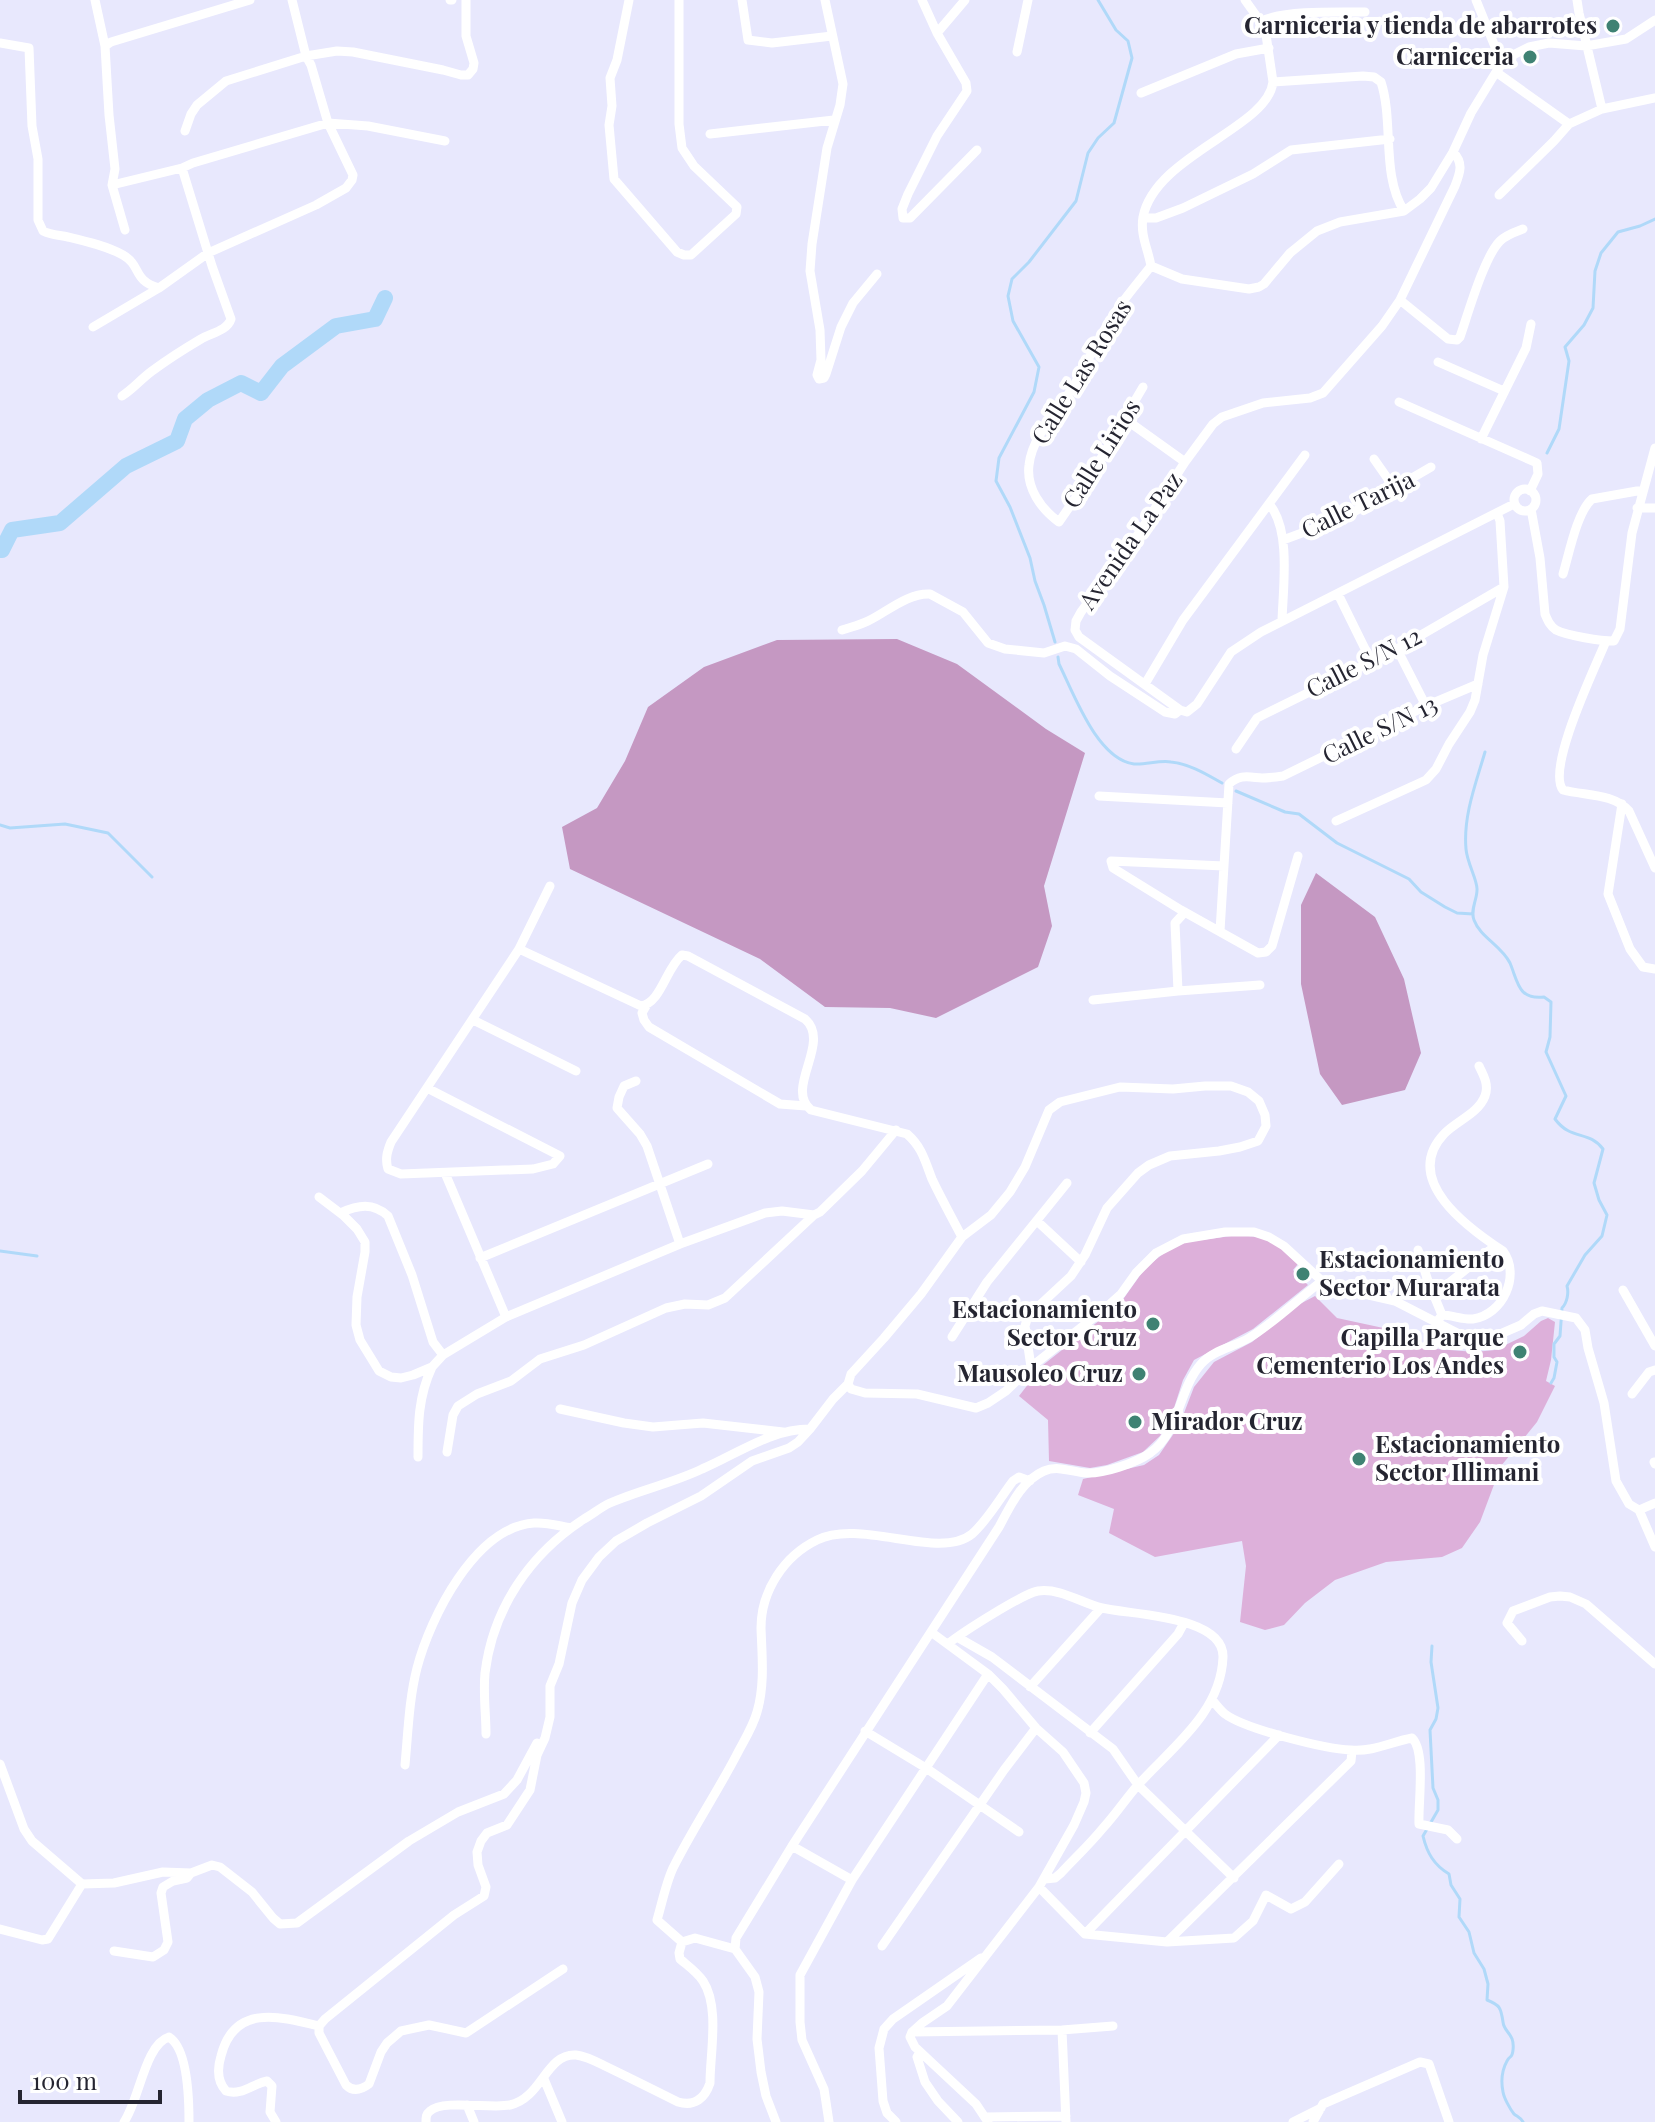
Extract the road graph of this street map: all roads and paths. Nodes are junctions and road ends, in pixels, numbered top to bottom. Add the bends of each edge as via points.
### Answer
1 (95, 0) edge
2 (250, 0) edge
3 (292, 0) edge
4 (466, 0) edge
5 (629, 0) edge
6 (679, 0) edge
7 (742, 0) edge
8 (825, 0) edge
9 (922, 0) edge
10 (965, 0) edge
11 (1028, 0) edge
12 (1245, 0) edge
13 (1476, 0) edge
14 (1577, 0) edge
15 (1365, 12) dead end
16 (1655, 20) edge
17 (1262, 21) junction
18 (937, 33) junction
19 (832, 36) junction
20 (0, 43) edge
21 (105, 46) junction
22 (1586, 46) junction
23 (1269, 48) junction
24 (1017, 52) dead end
25 (306, 56) junction
26 (1499, 68) junction
27 (1273, 82) junction
28 (1141, 93) dead end
29 (1655, 98) edge
30 (1602, 109) junction
31 (834, 120) junction
32 (328, 123) junction
33 (1569, 124) junction
34 (185, 131) dead end
35 (710, 134) dead end
36 (1390, 139) junction
37 (445, 141) dead end
38 (977, 150) dead end
39 (1453, 152) junction
40 (182, 168) junction
41 (112, 185) junction
42 (1499, 195) dead end
43 (1404, 211) junction
44 (1143, 218) junction
45 (1523, 229) dead end
46 (125, 230) dead end
47 (208, 253) junction
48 (1151, 266) junction
49 (877, 274) dead end
50 (159, 288) junction
51 (1400, 300) junction
52 (1531, 324) dead end
53 (93, 327) dead end
54 (1438, 362) dead end
55 (1143, 387) dead end
56 (1504, 391) junction
57 (122, 396) dead end
58 (1399, 402) dead end
59 (1125, 419) junction
60 (1481, 439) junction
61 (1655, 448) edge
62 (1305, 455) dead end
63 (1374, 459) dead end
64 (1185, 462) junction
65 (1431, 467) dead end
66 (1395, 489) junction
67 (1530, 491) junction
68 (1642, 491) junction
69 (1514, 504) junction
70 (1270, 505) junction
71 (1637, 508) junction
72 (1655, 508) edge
73 (1531, 509) junction
74 (1497, 513) junction
75 (1059, 522) joint
76 (1283, 540) junction
77 (1563, 574) dead end
78 (1504, 587) junction
79 (1338, 594) junction
80 (1282, 621) junction
81 (842, 630) dead end
82 (1611, 640) junction
83 (1397, 649) junction
84 (1371, 661) junction
85 (1145, 684) junction
86 (1478, 684) junction
87 (1426, 706) junction
88 (1180, 710) junction
89 (1236, 749) dead end
90 (1099, 796) dead end
91 (1228, 803) junction
92 (1622, 804) junction
93 (1336, 821) dead end
94 (1298, 856) dead end
95 (1224, 866) junction
96 (1655, 868) edge
97 (550, 886) dead end
98 (1185, 912) junction
99 (1220, 931) junction
100 (519, 949) junction
101 (1655, 969) edge
102 (1260, 985) dead end
103 (1178, 991) junction
104 (1093, 1000) dead end
105 (646, 1006) junction
106 (473, 1020) junction
107 (1479, 1066) dead end
108 (576, 1071) dead end
109 (636, 1081) dead end
110 (427, 1088) junction
111 (806, 1106) junction
112 (896, 1130) junction
113 (708, 1164) dead end
114 (445, 1173) junction
115 (1067, 1183) dead end
116 (659, 1184) junction
117 (319, 1197) dead end
118 (340, 1213) junction
119 (814, 1215) junction
120 (1037, 1221) junction
121 (962, 1237) junction
122 (680, 1244) junction
123 (1495, 1246) junction
124 (1418, 1250) dead end
125 (480, 1258) junction
126 (1081, 1262) junction
127 (1322, 1281) junction
128 (1623, 1290) dead end
129 (1434, 1295) junction
130 (506, 1317) junction
131 (1439, 1319) junction
132 (952, 1337) dead end
133 (1655, 1346) edge
134 (443, 1355) junction
135 (432, 1367) junction
136 (1031, 1367) junction
137 (1655, 1370) edge
138 (848, 1384) junction
139 (1632, 1394) dead end
140 (560, 1409) dead end
141 (810, 1429) junction
142 (786, 1432) junction
143 (447, 1452) dead end
144 (418, 1457) dead end
145 (1030, 1481) junction
146 (1655, 1503) edge
147 (1639, 1510) junction
148 (571, 1528) junction
149 (1655, 1547) edge
150 (1101, 1608) junction
151 (1184, 1623) junction
152 (931, 1632) junction
153 (953, 1640) junction
154 (1522, 1641) dead end
155 (1655, 1664) edge
156 (988, 1674) junction
157 (1030, 1687) junction
158 (1212, 1700) junction
159 (1036, 1728) junction
160 (546, 1731) junction
161 (865, 1731) junction
162 (1090, 1733) junction
163 (486, 1734) dead end
164 (1279, 1735) junction
165 (1352, 1751) junction
166 (0, 1764) edge
167 (405, 1765) dead end
168 (926, 1768) junction
169 (1138, 1785) junction
170 (981, 1804) junction
171 (1019, 1832) dead end
172 (1185, 1832) junction
173 (1457, 1839) dead end
174 (792, 1846) junction
175 (1339, 1864) dead end
176 (191, 1873) junction
177 (1234, 1878) junction
178 (852, 1880) junction
179 (1042, 1883) junction
180 (82, 1884) junction
181 (0, 1929) edge
182 (1085, 1934) junction
183 (682, 1942) junction
184 (1167, 1942) junction
185 (882, 1946) dead end
186 (735, 1949) junction
187 (114, 1951) dead end
188 (990, 1951) junction
189 (563, 1969) dead end
190 (319, 2026) junction
191 (1113, 2026) dead end
192 (1062, 2030) junction
193 (912, 2032) junction
194 (920, 2052) junction
195 (544, 2079) junction
196 (467, 2105) junction
197 (1321, 2108) junction
198 (1066, 2119) edge
199 (987, 2120) edge
200 (124, 2122) edge
201 (189, 2122) edge
202 (276, 2122) edge
203 (426, 2122) edge
204 (474, 2122) edge
205 (562, 2122) edge
206 (776, 2122) edge
207 (829, 2122) edge
208 (896, 2122) edge
209 (958, 2122) edge
210 (1293, 2122) edge
211 (1313, 2122) edge
212 (1449, 2122) edge

1 - 21 street
2 - 21 street
3 - 25 street
4 - 25 street via 466,36 474,63 468,75 353,52
5 - 6 street via 610,78 614,179 677,252 691,255 736,214 737,207 682,148
7 - 19 street via 748,40 772,43
8 - 19 street
9 - 18 street
10 - 18 street
11 - 24 street
12 - 17 street
13 - 26 street
14 - 22 street
15 - 17 street
16 - 22 street via 1626,39
17 - 23 street
18 - 38 street via 967,91 937,136 908,194 903,218 910,218
19 - 31 street via 843,84
20 - 50 street via 29,48 38,220 43,231 123,255 140,279
21 - 41 street
22 - 26 street via 1529,47
22 - 30 street
23 - 27 street
23 - 28 street via 1236,54
25 - 32 street
25 - 34 street via 226,81 197,105
26 - 33 street
26 - 39 street
27 - 36 street via 1374,77 1381,82
27 - 44 street via 1261,107 1163,181
29 - 30 street
30 - 33 street
31 - 35 street
31 - 49 street via 810,271 820,330 819,379 826,374 853,303
32 - 37 street
32 - 40 street
32 - 47 street via 353,175 346,188
33 - 42 street
36 - 43 street via 1389,157
36 - 44 street via 1291,150 1183,208
39 - 43 street via 1431,188
39 - 51 street, Avenida La Paz via 1460,174
40 - 41 street
40 - 47 street
41 - 46 street
43 - 48 street via 1317,231 1254,288 1182,279
44 - 48 street
45 - 51 street via 1496,247 1457,340 1448,339
47 - 50 street
47 - 57 street via 230,324 186,348
48 - 75 street, Calle Las Rosas via 1111,320 1031,454 1028,468 1037,501
50 - 53 street
51 - 64 street, Avenida La Paz via 1323,393 1263,403 1222,417
52 - 56 street via 1526,348
54 - 56 street
55 - 59 street, Calle Lirios
56 - 60 street
58 - 60 street
59 - 64 street
59 - 75 street, Calle Lirios
60 - 67 street via 1537,463
61 - 68 street
62 - 70 street
63 - 66 street
64 - 85 street, Avenida La Paz via 1076,621 1079,637
65 - 66 street, Calle Tarija
66 - 76 street, Calle Tarija via 1345,517
67 - 69 street via 1517,492
67 - 73 street via 1535,498
68 - 71 street
68 - 77 street via 1588,502
69 - 73 street
69 - 74 street
70 - 76 street
70 - 85 street via 1183,620
71 - 72 street
71 - 82 street via 1620,629
73 - 82 street via 1548,623 1563,632
74 - 78 street
74 - 79 street
76 - 80 street
78 - 83 street, Calle S/N 12
78 - 86 street
79 - 80 street
79 - 84 street
80 - 88 street via 1231,652 1197,704 1187,712
81 - 88 street via 909,598 930,594 963,612 988,643 1044,653 1071,647 1165,712
82 - 92 street via 1573,720 1558,781 1563,790
83 - 84 street, Calle S/N 12
83 - 87 street
84 - 89 street, Calle S/N 12 via 1257,718
85 - 88 street, Avenida La Paz
86 - 87 street, Calle S/N 13
86 - 93 street via 1470,712 1432,775
87 - 91 street, Calle S/N 13 via 1283,776 1236,778 1229,784
90 - 91 street
91 - 95 street
92 - 96 street
92 - 101 street via 1608,894 1630,949 1643,967
94 - 99 street via 1266,952 1258,953
95 - 98 street via 1111,861 1113,868
95 - 99 street
97 - 100 street
98 - 99 street
98 - 103 street via 1175,923
100 - 105 street
100 - 106 street
102 - 103 street
103 - 104 street
105 - 111 street via 642,1013 649,1027 780,1104
105 - 111 street via 682,955 805,1019 814,1042 802,1089
106 - 108 street
106 - 110 street
107 - 123 street via 1485,1096 1437,1143 1431,1176 1451,1210
109 - 116 street via 624,1086 617,1108 647,1146
110 - 114 street via 391,1142 386,1163 401,1174
110 - 114 street via 560,1156 553,1164 533,1169
111 - 112 street
112 - 119 street
112 - 121 street via 914,1140 925,1157
113 - 116 street
114 - 125 street
115 - 120 street
116 - 122 street
116 - 125 street
117 - 118 street
118 - 134 street via 369,1205 388,1216 433,1342
118 - 135 street via 365,1242 356,1325 374,1364 383,1374 401,1378
119 - 122 street via 765,1213
119 - 143 street via 725,1298 708,1305 666,1308 540,1359 511,1381 458,1406
120 - 126 street
120 - 132 street via 987,1282
121 - 126 street via 1010,1192 1049,1110 1060,1102 1120,1087 1205,1086 1231,1086 1259,1101 1266,1126 1258,1141 1170,1156 1149,1165 1107,1208
121 - 138 street
122 - 130 street
123 - 129 street
123 - 131 street via 1510,1263 1504,1298 1486,1315
124 - 129 street
125 - 130 street
126 - 136 street via 1028,1316
127 - 131 street
127 - 136 street via 1269,1237 1241,1231 1183,1239 1156,1253 1121,1294
127 - 145 street via 1249,1338 1203,1361 1188,1382 1173,1426 1149,1454 1095,1472 1047,1470
128 - 133 street
129 - 131 street
130 - 134 street
131 - 147 street via 1478,1340 1521,1325 1542,1311 1576,1318 1585,1330 1604,1403 1616,1481 1629,1504
134 - 135 street
135 - 144 street via 423,1387
136 - 138 street via 1006,1391 976,1408 917,1394 855,1392
137 - 139 street
138 - 141 street
140 - 142 street via 653,1427 703,1423
141 - 142 street
141 - 160 street via 789,1448 752,1461 701,1496 616,1541 599,1557 572,1603 550,1686
142 - 148 street via 609,1503
145 - 152 street
145 - 183 street via 1013,1481 983,1522 963,1539 940,1544 845,1533 815,1541 780,1569 763,1615 757,1713 672,1870 657,1920
146 - 147 street
147 - 149 street
148 - 163 street via 532,1564 501,1618 486,1670
148 - 167 street via 532,1523 508,1532 486,1546 456,1582 433,1621 417,1668
150 - 151 street
150 - 153 street via 1050,1591 1031,1593
150 - 157 street
151 - 158 street via 1213,1637 1222,1648
151 - 162 street
152 - 153 street
152 - 161 street
153 - 156 street
153 - 157 street via 992,1657
154 - 155 street via 1507,1623 1513,1611 1560,1596 1586,1604
156 - 159 street
156 - 168 street
157 - 162 street
158 - 164 street via 1224,1713
158 - 169 street
159 - 170 street
159 - 179 street via 1063,1752 1086,1793
160 - 176 street via 504,1794 458,1812 409,1841 297,1923 280,1924 220,1867
160 - 190 street via 530,1790 515,1816 481,1841 477,1852 484,1896
161 - 168 street
161 - 174 street
162 - 169 street via 1113,1749
164 - 165 street
164 - 172 street
165 - 173 street via 1408,1738 1416,1741 1419,1824 1448,1830
165 - 177 street via 1351,1761
166 - 180 street via 32,1841
168 - 170 street
168 - 178 street
169 - 172 street
169 - 179 street via 1061,1873
170 - 171 street
170 - 185 street
172 - 177 street
172 - 182 street
174 - 178 street
174 - 186 street via 743,1925
175 - 184 street via 1305,1902 1291,1909 1266,1895 1253,1921 1234,1938
176 - 180 street
176 - 187 street via 163,1887 168,1942 164,1950 153,1957
177 - 184 street
178 - 207 street via 800,1975 802,2040 824,2089
179 - 182 street
179 - 188 street
180 - 181 street via 48,1939
182 - 184 street
183 - 186 street via 695,1938
183 - 195 street via 680,1959 698,1974 711,2000 710,2083 703,2097 678,2102 574,2055 559,2059
186 - 206 street via 759,1992 761,2072
188 - 193 street via 947,2006
188 - 208 street via 884,2029 879,2048 883,2101
189 - 190 street via 466,2033 429,2025 401,2031 381,2052 369,2084 358,2090 346,2085
190 - 202 street via 277,2017 247,2020 223,2048 221,2086 239,2093 267,2081
191 - 192 street
192 - 193 street
192 - 198 street
193 - 194 street
194 - 199 street
194 - 209 street via 925,2082
195 - 196 street via 509,2105
195 - 205 street
196 - 203 street via 431,2109
196 - 204 street
197 - 210 street
197 - 211 street
197 - 212 street via 1424,2062
198 - 199 street
200 - 201 street via 152,2053 161,2039 169,2037 185,2072

